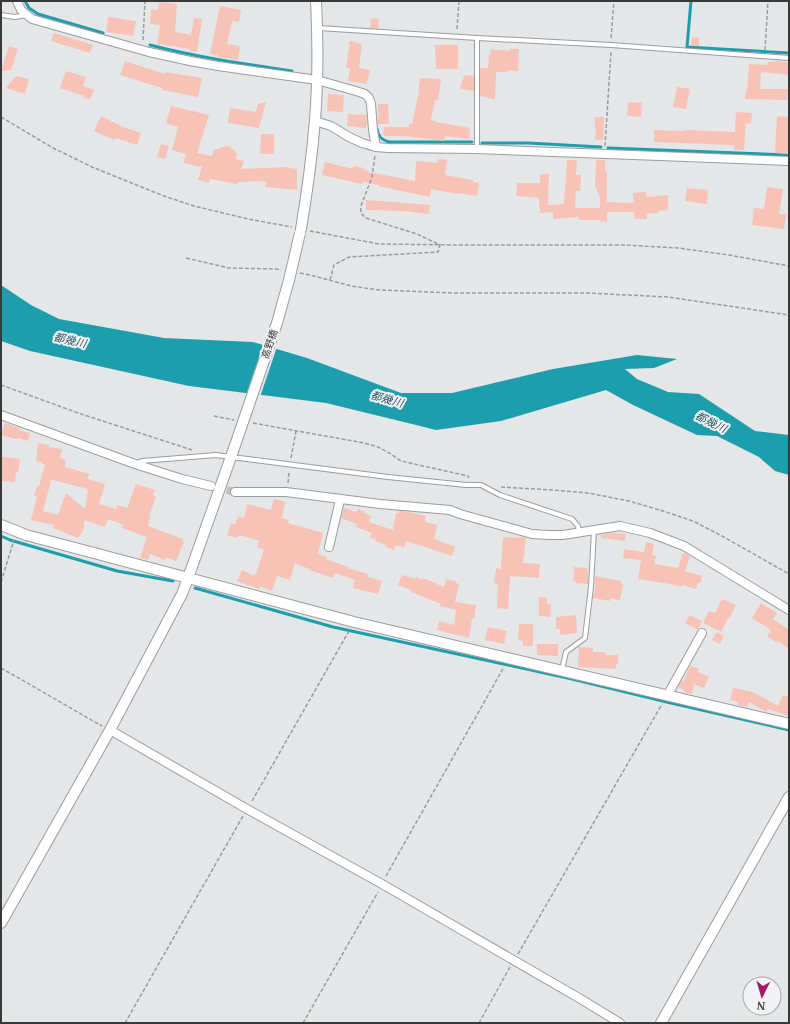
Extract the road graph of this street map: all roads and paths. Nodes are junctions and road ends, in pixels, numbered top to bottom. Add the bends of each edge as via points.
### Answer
1 (17, 1) edge
2 (145, 1) edge
3 (316, 1) edge
4 (458, 1) edge
5 (614, 1) edge
6 (768, 1) edge
7 (1, 15) edge
8 (27, 15) junction
9 (317, 28) junction
10 (456, 37) junction
11 (477, 38) junction
12 (611, 45) junction
13 (142, 50) junction
14 (764, 56) junction
15 (789, 58) edge
16 (317, 80) junction
17 (1, 117) edge
18 (315, 121) junction
19 (376, 147) junction
20 (477, 149) junction
21 (605, 154) junction
22 (789, 161) edge
23 (301, 230) junction
24 (440, 245) junction
25 (186, 258) dead end
26 (789, 266) edge
27 (283, 270) dead end
28 (298, 273) dead end
29 (330, 280) junction
30 (789, 315) edge
31 (1, 385) edge
32 (1, 415) edge
33 (214, 416) dead end
34 (236, 420) dead end
35 (250, 422) dead end
36 (296, 431) junction
37 (197, 451) dead end
38 (232, 455) junction
39 (291, 462) dead end
40 (135, 464) junction
41 (290, 467) dead end
42 (481, 485) junction
43 (211, 486) tunnel mouth
44 (288, 487) dead end
45 (500, 487) dead end
46 (235, 492) tunnel mouth
47 (340, 500) junction
48 (1, 525) edge
49 (594, 530) junction
50 (17, 531) junction
51 (580, 533) junction
52 (329, 547) dead end
53 (789, 574) edge
54 (188, 578) junction
55 (1, 582) edge
56 (789, 610) edge
57 (354, 622) junction
58 (702, 634) dead end
59 (509, 658) junction
60 (1, 668) edge
61 (562, 671) junction
62 (667, 696) junction
63 (789, 724) edge
64 (110, 730) junction
65 (789, 797) edge
66 (247, 809) junction
67 (382, 884) junction
68 (1, 923) edge
69 (514, 961) junction
70 (125, 1023) edge
71 (303, 1023) edge
72 (479, 1023) edge
73 (620, 1023) edge
74 (661, 1023) edge

1 - 8 street
2 - 13 path
3 - 9 street, 高野橋
4 - 10 path
5 - 12 path
6 - 14 path
7 - 8 lane
8 - 13 street via 32,19
9 - 10 lane
9 - 16 street, 高野橋
10 - 11 lane
11 - 12 lane
11 - 20 lane
12 - 14 lane
12 - 21 path
13 - 16 street via 218,66
14 - 15 lane
16 - 18 street, 高野橋
16 - 19 street via 356,90 369,98
17 - 23 path via 53,148 92,167 164,196 194,206
18 - 19 street via 331,126 349,138
18 - 23 street, 高野橋
19 - 20 street
19 - 24 path via 372,177 360,206 361,214
20 - 21 street
21 - 22 street
23 - 24 path via 379,244
23 - 38 street, 高野橋, bridge via 277,322
24 - 26 path via 624,245 678,248
24 - 29 path via 438,252 348,257 334,265
25 - 27 path via 229,268
28 - 29 path
29 - 30 path via 351,286 386,290 668,297
31 - 37 path
32 - 40 street
33 - 34 path
35 - 36 path
36 - 39 path
36 - 42 path via 378,447 401,461 468,476
38 - 40 lane via 142,461
38 - 42 lane via 241,459 388,477
38 - 54 street, 高野橋
40 - 43 street
41 - 44 path
42 - 51 lane via 500,495 572,519
45 - 53 path via 588,493 664,511 711,530
46 - 47 street via 286,492
47 - 51 street via 450,510 532,534
47 - 52 street
48 - 50 street
49 - 51 street
49 - 56 street via 620,526 684,546
49 - 61 lane via 592,587 585,638 566,652
50 - 54 street
50 - 55 path
54 - 57 street
54 - 64 street, 高野橋
57 - 59 street
57 - 66 path
58 - 62 street
59 - 61 street
59 - 67 path
60 - 64 path
61 - 62 street
62 - 63 street
62 - 69 path
64 - 66 street
64 - 68 street, 高野橋
65 - 74 street
66 - 67 street
66 - 70 path
67 - 69 street
67 - 71 path
69 - 72 path
69 - 73 street

